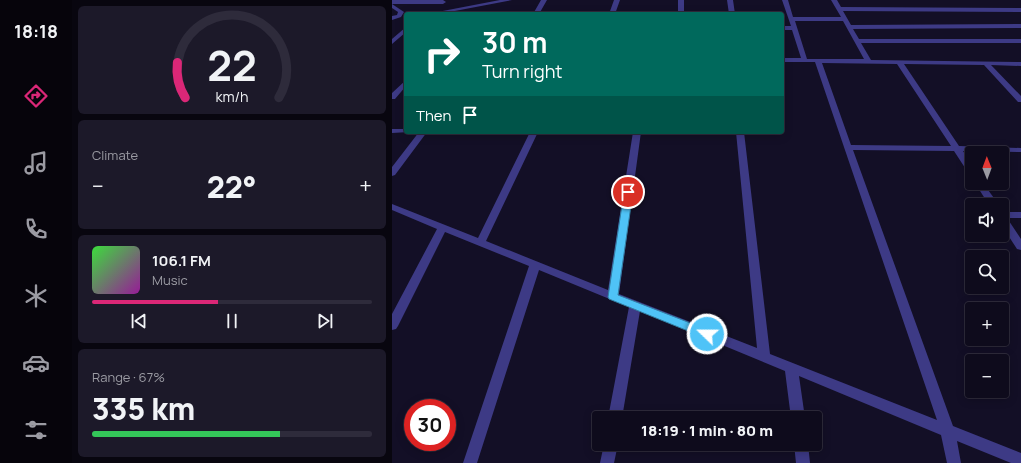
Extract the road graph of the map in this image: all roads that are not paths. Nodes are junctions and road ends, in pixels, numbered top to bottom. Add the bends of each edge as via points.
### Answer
1 (470, 0) edge
2 (509, 0) edge
3 (544, 0) edge
4 (617, 0) edge
5 (681, 0) edge
6 (730, 0) edge
7 (785, 0) edge
8 (834, 0) edge
9 (443, 2) dead end
10 (392, 3) edge
11 (462, 8) junction
12 (839, 10) junction
13 (1021, 10) edge
14 (441, 12) edge
15 (537, 12) edge
16 (613, 12) edge
17 (681, 12) edge
18 (732, 12) edge
19 (392, 18) edge
20 (791, 19) junction
21 (844, 19) junction
22 (1021, 26) edge
23 (849, 27) junction
24 (784, 28) edge
25 (794, 28) junction
26 (404, 31) edge
27 (857, 41) junction
28 (1021, 41) edge
29 (392, 42) edge
30 (784, 60) edge
31 (805, 61) junction
32 (818, 61) junction
33 (869, 62) junction
34 (900, 63) junction
35 (986, 64) junction
36 (1021, 64) edge
37 (404, 84) edge
38 (392, 97) edge
39 (1021, 100) edge
40 (392, 131) edge
41 (404, 131) edge
42 (421, 134) edge
43 (533, 134) edge
44 (637, 134) edge
45 (740, 134) edge
46 (849, 147) junction
47 (956, 149) junction
48 (1021, 150) edge
49 (965, 162) edge
50 (392, 173) edge
51 (392, 207) edge
52 (1009, 215) edge
53 (1021, 215) edge
54 (442, 228) junction
55 (1009, 229) edge
56 (480, 243) junction
57 (1021, 247) edge
58 (535, 265) junction
59 (613, 297) junction
60 (635, 306) junction
61 (392, 326) edge
62 (764, 357) junction
63 (791, 368) junction
64 (616, 411) edge
65 (797, 411) edge
66 (948, 431) junction
67 (610, 451) edge
68 (802, 451) edge
69 (1021, 460) edge
70 (470, 463) edge
71 (607, 463) edge
72 (803, 463) edge
73 (954, 463) edge

1 - 11 street
2 - 11 street
3 - 15 street
4 - 16 street
5 - 17 street
6 - 18 street
7 - 20 street
8 - 12 street
9 - 10 street
10 - 19 street via 401,12 399,16
11 - 14 street
12 - 13 street
12 - 21 street
20 - 21 street
20 - 25 street
21 - 23 street
22 - 23 street
23 - 27 street
24 - 25 street
25 - 31 street
26 - 29 street
27 - 28 street
27 - 33 street
30 - 31 street
31 - 32 street
32 - 33 street
32 - 46 street
33 - 34 street
34 - 35 street
34 - 47 street
35 - 36 street
35 - 39 street
37 - 38 street
40 - 41 street
42 - 50 street
43 - 56 street
44 - 59 street
45 - 62 street
46 - 47 street
46 - 66 street
47 - 48 street
47 - 49 street
51 - 54 street
52 - 53 street
54 - 56 street
54 - 61 street
55 - 57 street
56 - 58 street
58 - 59 street
58 - 70 street
59 - 60 street
60 - 62 street
60 - 64 street
62 - 63 street
63 - 65 street
63 - 66 street
66 - 69 street
66 - 73 street
67 - 71 street
68 - 72 street

